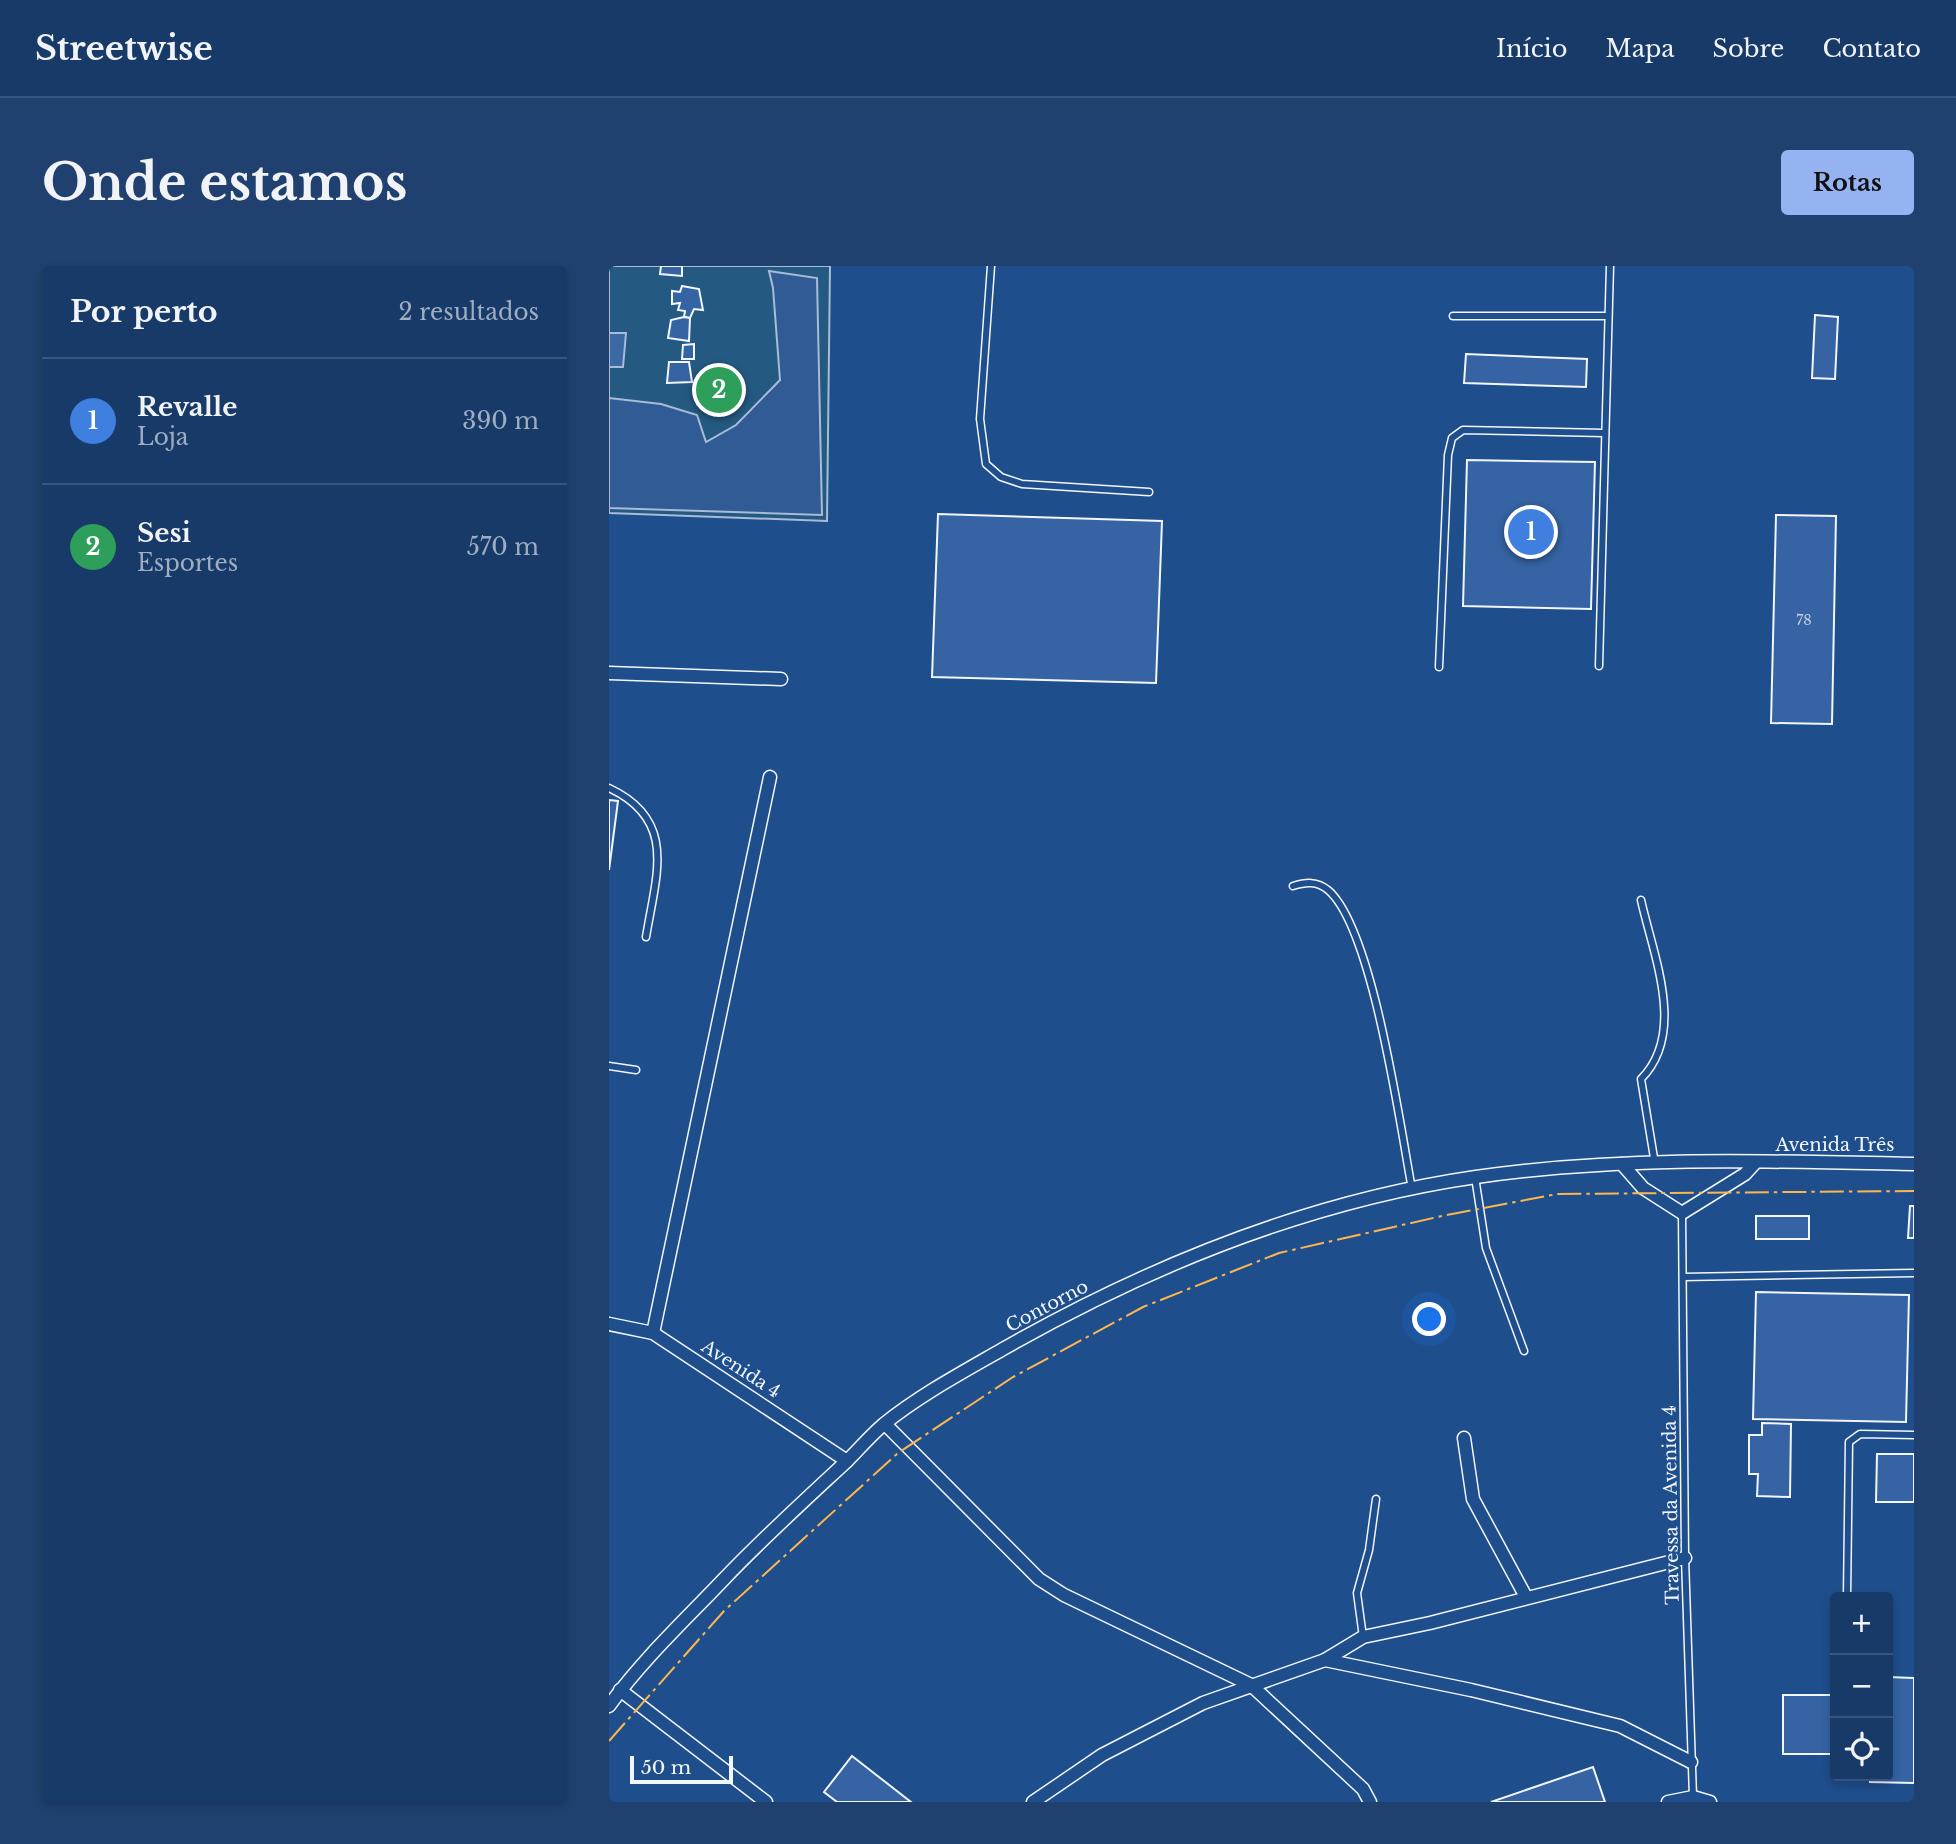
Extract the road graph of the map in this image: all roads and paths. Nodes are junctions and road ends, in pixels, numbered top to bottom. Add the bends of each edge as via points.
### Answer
1 (991, 266) edge
2 (1610, 266) edge
3 (1453, 316) dead end
4 (1607, 316) junction
5 (1604, 433) junction
6 (1149, 492) dead end
7 (1599, 666) dead end
8 (1439, 667) dead end
9 (609, 673) edge
10 (781, 680) dead end
11 (770, 777) dead end
12 (609, 788) edge
13 (1293, 886) dead end
14 (1641, 901) dead end
15 (646, 937) dead end
16 (609, 1066) edge
17 (636, 1070) dead end
18 (1756, 1162) junction
19 (1622, 1164) junction
20 (1655, 1164) junction
21 (1914, 1164) edge
22 (1475, 1177) junction
23 (1412, 1189) junction
24 (1682, 1213) junction
25 (1914, 1273) edge
26 (1683, 1277) junction
27 (609, 1324) edge
28 (653, 1333) junction
29 (1524, 1351) dead end
30 (885, 1424) junction
31 (1914, 1435) edge
32 (1464, 1438) dead end
33 (847, 1461) junction
34 (1376, 1499) dead end
35 (1685, 1558) junction
36 (1847, 1592) edge
37 (1526, 1597) junction
38 (1363, 1637) junction
39 (1325, 1660) junction
40 (1251, 1685) junction
41 (620, 1690) junction
42 (609, 1706) edge
43 (1691, 1762) junction
44 (1693, 1797) junction
45 (766, 1802) edge
46 (1033, 1802) edge
47 (1370, 1802) edge
48 (1668, 1802) edge
49 (1710, 1802) edge

1 - 6 lane via 980,419 986,464 1001,477 1022,484
2 - 4 lane
3 - 4 lane
4 - 5 lane
5 - 7 lane
5 - 8 lane via 1463,430 1452,438
9 - 10 street
11 - 28 street
12 - 15 lane via 646,813 657,841
13 - 23 lane via 1307,882 1322,886 1336,898 1354,928 1381,1030
14 - 20 lane via 1665,1010 1664,1040 1651,1069 1641,1079
16 - 17 lane
18 - 20 street, Avenida Três via 1700,1159
18 - 21 street, Avenida Três
18 - 24 street via 1745,1174
19 - 20 street, Contorno
19 - 22 street, Contorno
19 - 24 street via 1643,1188
22 - 23 street, Contorno
22 - 29 lane via 1486,1248
23 - 30 street, Contorno via 1315,1213 1135,1281 998,1352
24 - 26 lane, Travessa da Avenida 4
25 - 26 lane
26 - 35 lane, Travessa da Avenida 4
27 - 28 street, Avenida 4
28 - 33 street, Avenida 4
30 - 33 street, Contorno
30 - 40 street via 1039,1579
31 - 36 lane via 1860,1434 1849,1442
32 - 37 street via 1473,1499
33 - 41 street, Contorno via 776,1525
34 - 38 lane via 1357,1593
35 - 37 street
35 - 43 lane, Travessa da Avenida 4
37 - 38 street
38 - 39 street
39 - 40 street
39 - 43 street via 1620,1726
40 - 46 street via 1203,1703 1102,1755
40 - 47 street via 1363,1789
41 - 42 street, Contorno
41 - 45 street
43 - 44 lane, Travessa da Avenida 4
44 - 48 street
44 - 49 street

